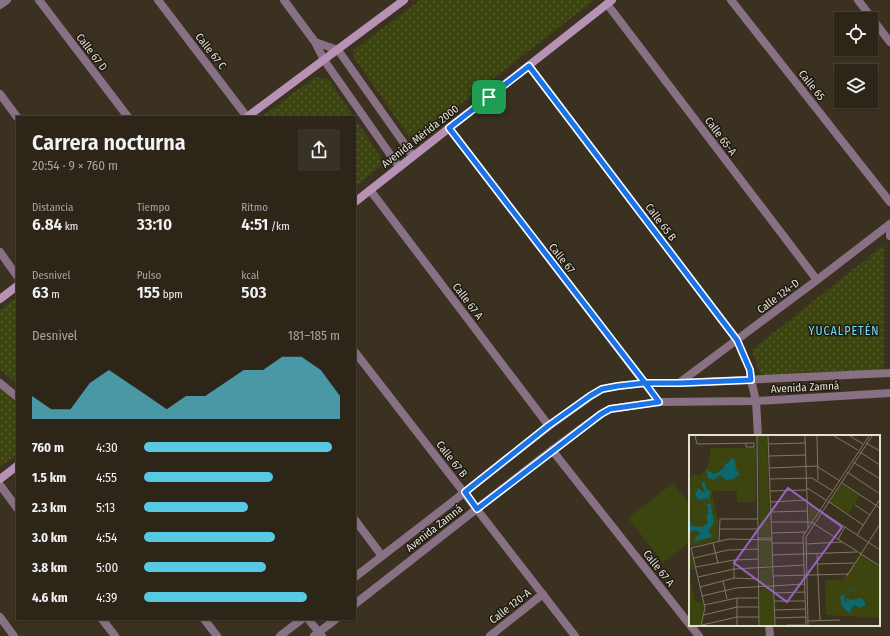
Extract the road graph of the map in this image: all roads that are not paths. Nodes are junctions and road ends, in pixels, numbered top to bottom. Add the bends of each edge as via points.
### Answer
1 (7, 0) edge
2 (39, 0) edge
3 (158, 0) edge
4 (284, 0) edge
5 (404, 0) edge
6 (731, 0) edge
7 (858, 0) edge
8 (610, 2) edge
9 (0, 5) edge
10 (315, 42) junction
11 (890, 42) edge
12 (338, 50) junction
13 (324, 60) junction
14 (529, 66) junction
15 (0, 94) edge
16 (16, 116) edge
17 (127, 116) edge
18 (246, 116) edge
19 (248, 116) edge
20 (449, 128) junction
21 (413, 156) junction
22 (398, 168) junction
23 (370, 190) junction
24 (356, 201) edge
25 (890, 202) edge
26 (890, 224) edge
27 (890, 236) edge
28 (0, 252) edge
29 (16, 275) edge
30 (818, 280) junction
31 (16, 287) edge
32 (0, 299) edge
33 (737, 340) junction
34 (356, 353) edge
35 (890, 373) edge
36 (751, 380) junction
37 (0, 383) edge
38 (645, 383) junction
39 (679, 383) junction
40 (890, 393) edge
41 (16, 395) edge
42 (756, 401) junction
43 (659, 402) junction
44 (548, 426) junction
45 (758, 435) edge
46 (552, 450) junction
47 (16, 467) edge
48 (0, 479) edge
49 (0, 485) edge
50 (465, 492) junction
51 (16, 507) edge
52 (477, 509) junction
53 (356, 521) edge
54 (382, 556) junction
55 (356, 576) edge
56 (543, 594) junction
57 (356, 603) edge
58 (0, 617) edge
59 (103, 620) edge
60 (205, 620) edge
61 (301, 620) edge
62 (309, 620) edge
63 (335, 620) edge
64 (689, 624) edge
65 (691, 626) edge
66 (318, 635) edge
67 (14, 636) edge
68 (115, 636) edge
69 (217, 636) edge
70 (280, 636) edge
71 (490, 636) edge
72 (575, 636) edge
73 (699, 636) edge

1 - 9 street
2 - 17 street, Calle 67 D
3 - 18 street, Calle 67 C
4 - 10 street
5 - 12 main road
6 - 25 street, Calle 65
7 - 11 street
8 - 14 main road, Avenida Mérida 2000
8 - 30 street, Calle 65-A
10 - 12 street
10 - 13 street
12 - 13 main road
12 - 21 street
13 - 19 main road
13 - 22 street
14 - 20 main road, Avenida Mérida 2000
14 - 33 street, Calle 65 B
15 - 16 street
20 - 21 main road, Avenida Mérida 2000
20 - 38 street, Calle 67
21 - 22 main road, Avenida Mérida 2000
22 - 23 main road, Avenida Mérida 2000
23 - 24 main road, Avenida Mérida 2000
23 - 44 street, Calle 67 A
26 - 27 street
26 - 30 street, Calle 124-D
28 - 29 street
30 - 33 street, Calle 124-D
31 - 32 main road
33 - 36 street, Calle 65 B via 750,370
33 - 39 street, Calle 124-D
34 - 50 street, Calle 67 B
35 - 36 street, Avenida Zamná
36 - 39 street, Avenida Zamná
36 - 42 street, Calle 65 B
37 - 41 street
38 - 39 street, Avenida Zamná
38 - 43 street, Calle 67
38 - 44 street, Avenida Zamná via 602,389
40 - 42 street, Avenida Zamná
42 - 43 street, Avenida Zamná
42 - 45 street, Calle 65 B
43 - 46 street, Avenida Zamná via 610,409
44 - 50 street, Avenida Zamná
46 - 52 street, Avenida Zamná
46 - 64 street, Calle 67 A
47 - 48 main road
49 - 51 street
50 - 52 street, Calle 67 B
50 - 54 street, Avenida Zamná
52 - 56 street, Calle 67 B
52 - 57 street, Avenida Zamná
53 - 54 street
54 - 55 street, Avenida Zamná
56 - 71 street, Calle 120-A
56 - 72 street, Calle 67 B
58 - 67 street
59 - 68 street
60 - 69 street
61 - 70 street
62 - 66 street
63 - 66 street
65 - 73 street, Calle 67 A

